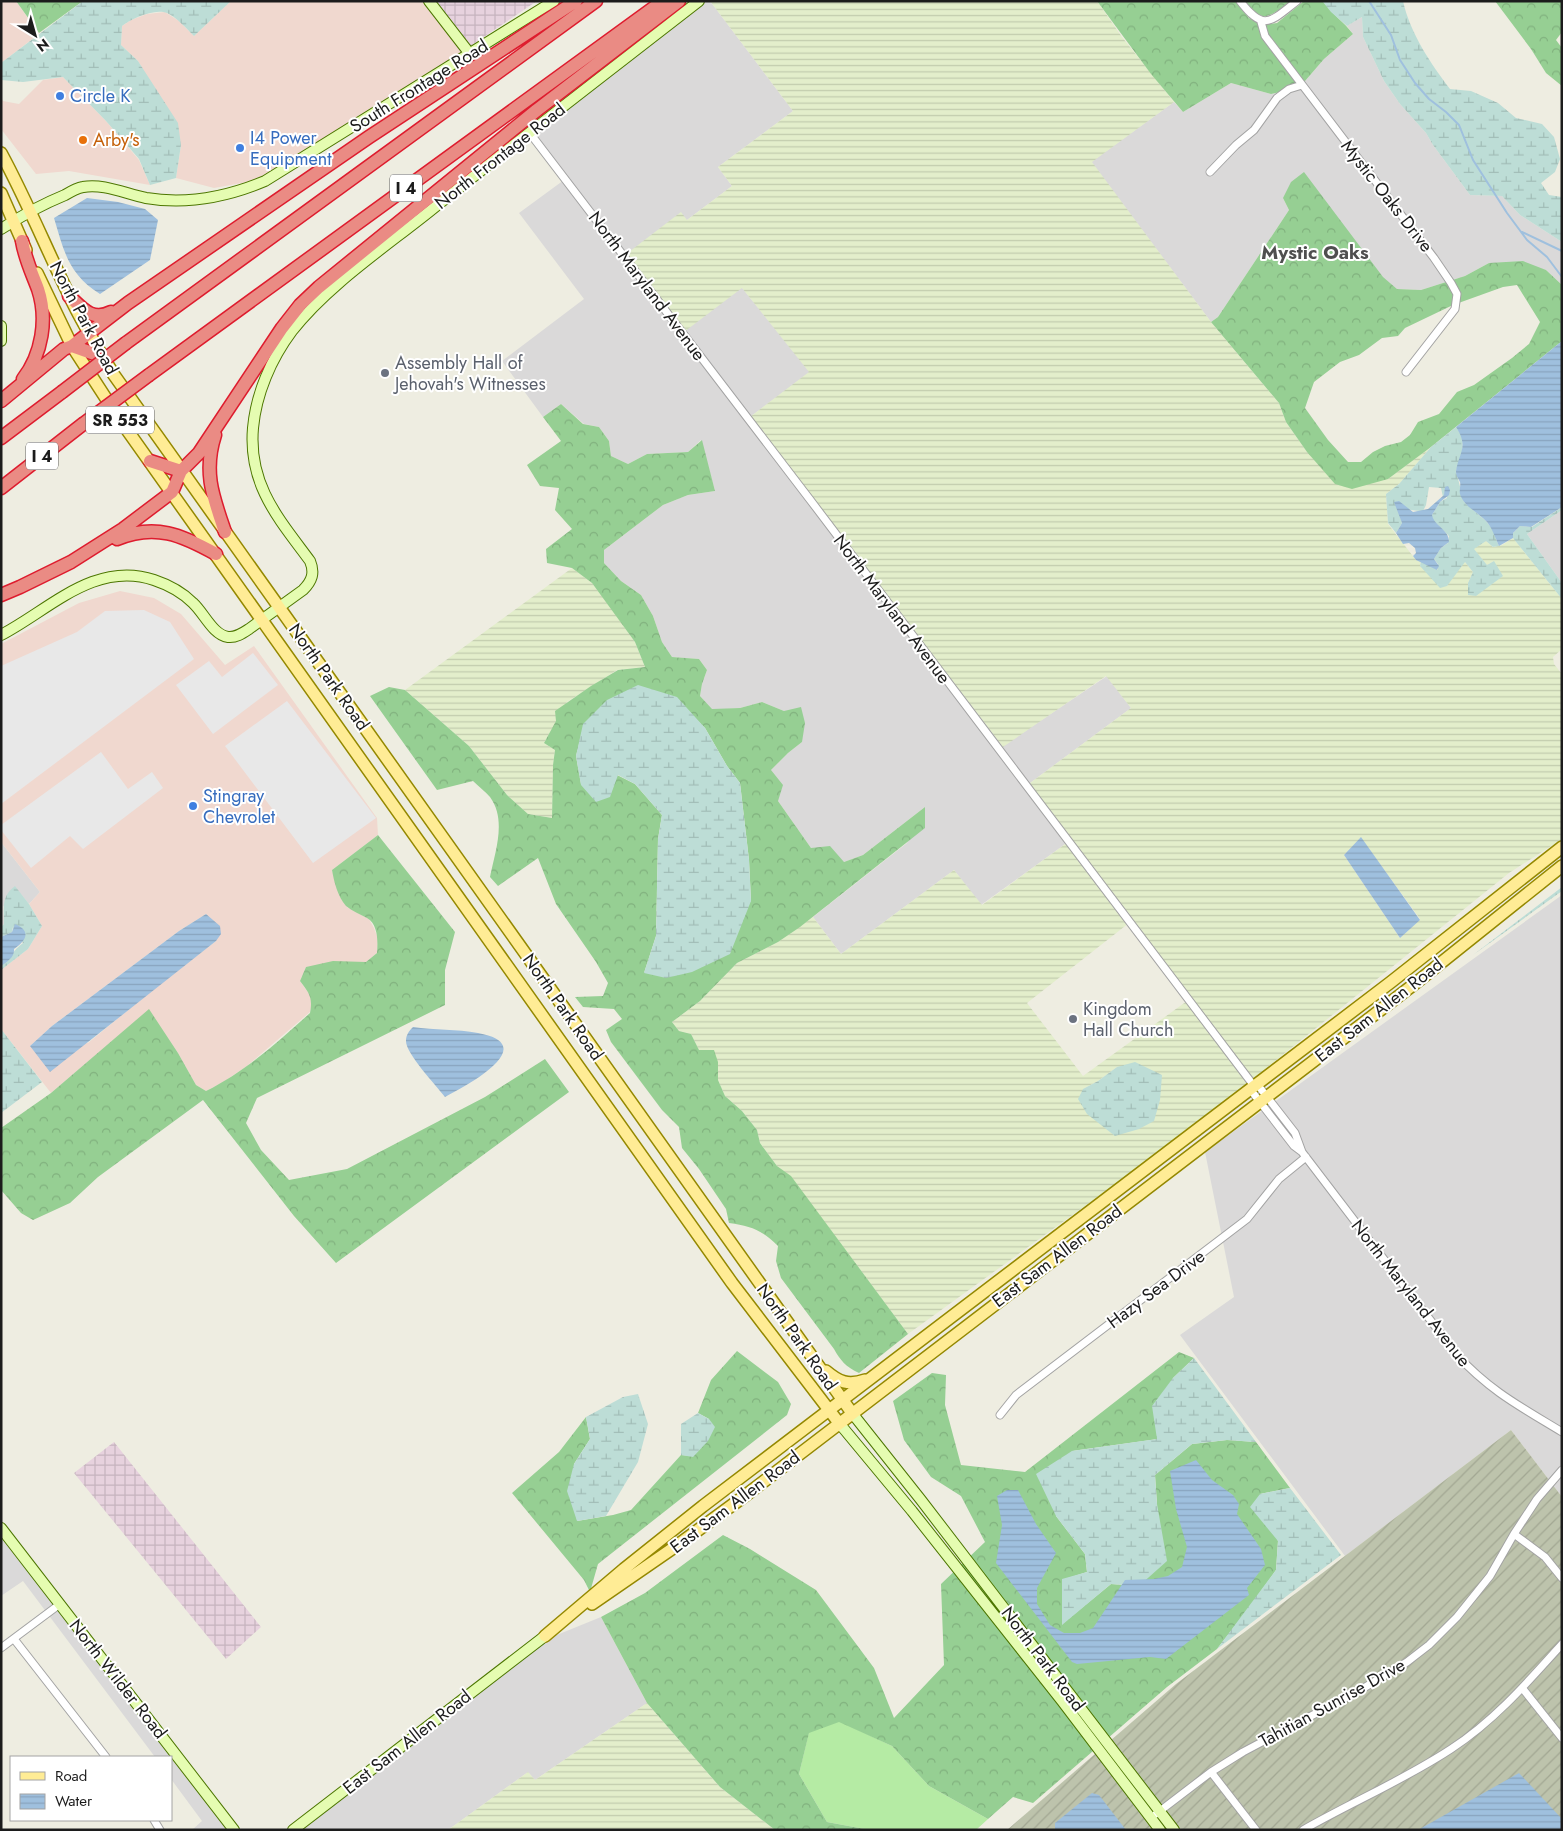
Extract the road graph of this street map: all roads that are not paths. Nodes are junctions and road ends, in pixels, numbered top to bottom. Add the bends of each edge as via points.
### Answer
1 (429, 1) edge
2 (554, 1) edge
3 (576, 1) edge
4 (596, 1) edge
5 (663, 1) edge
6 (679, 1) edge
7 (699, 1) edge
8 (1240, 1) edge
9 (1297, 1) edge
10 (1261, 22) junction
11 (470, 54) junction
12 (1302, 85) junction
13 (529, 132) junction
14 (1, 153) edge
15 (1210, 172) dead end
16 (1, 193) edge
17 (31, 212) junction
18 (14, 221) junction
19 (1, 229) edge
20 (22, 241) junction
21 (69, 296) junction
22 (128, 303) junction
23 (1, 326) edge
24 (88, 333) junction
25 (1, 341) edge
26 (72, 346) junction
27 (103, 358) junction
28 (1406, 372) dead end
29 (15, 390) junction
30 (1, 401) edge
31 (218, 425) junction
32 (1, 438) edge
33 (150, 461) junction
34 (181, 471) junction
35 (1, 488) edge
36 (172, 492) junction
37 (225, 532) junction
38 (216, 554) junction
39 (1, 595) edge
40 (1, 599) edge
41 (279, 607) junction
42 (262, 619) junction
43 (1, 634) edge
44 (1562, 846) edge
45 (1562, 866) edge
46 (1254, 1086) junction
47 (1263, 1099) junction
48 (1304, 1154) junction
49 (816, 1363) junction
50 (874, 1376) junction
51 (842, 1400) junction
52 (829, 1411) junction
53 (852, 1413) junction
54 (1000, 1415) dead end
55 (839, 1423) junction
56 (1562, 1432) edge
57 (1562, 1470) edge
58 (1, 1528) edge
59 (1514, 1534) junction
60 (1562, 1578) edge
61 (60, 1604) junction
62 (545, 1636) junction
63 (14, 1639) junction
64 (1562, 1644) edge
65 (1, 1648) edge
66 (1523, 1689) junction
67 (1562, 1738) edge
68 (105, 1756) edge
69 (1211, 1772) junction
70 (1160, 1811) junction
71 (1151, 1818) junction
72 (234, 1830) edge
73 (293, 1830) edge
74 (1160, 1830) edge
75 (1174, 1830) edge
76 (1256, 1830) edge
77 (1303, 1830) edge

1 - 11 street
2 - 11 street, South Frontage Road
3 - 22 highway via 368,137
4 - 32 highway, I 4, bridge via 126,343
5 - 35 highway, I 4, bridge via 149,375
6 - 31 highway via 318,287 282,328
7 - 13 street, North Frontage Road
8 - 10 street via 1250,15
9 - 10 street via 1272,20
10 - 12 street, Mystic Oaks Drive via 1265,36
11 - 17 street, South Frontage Road via 266,181 240,192 176,201 96,186 81,187
12 - 15 street via 1276,98 1254,130
12 - 28 street, Mystic Oaks Drive via 1452,282 1457,294 1455,309
13 - 41 street, North Frontage Road via 323,298 301,321 276,357 263,386 253,429 257,474 269,505 312,568 309,584
13 - 46 street, North Maryland Avenue
14 - 17 main road, North Park Road / SR 553
16 - 18 main road, North Park Road / SR 553
17 - 18 street, South Frontage Road
17 - 21 main road, North Park Road / SR 553
18 - 19 street, South Frontage Road
18 - 20 main road, North Park Road / SR 553
20 - 26 main road, North Park Road / SR 553
20 - 29 highway via 38,291 42,336 34,360
21 - 22 highway via 86,312 96,316 103,316
21 - 24 main road, North Park Road / SR 553
22 - 24 highway
23 - 25 street
24 - 26 highway
24 - 27 main road, North Park Road / SR 553
26 - 27 highway
26 - 29 highway via 64,349
26 - 33 main road, North Park Road / SR 553
27 - 34 main road, North Park Road / SR 553
29 - 30 highway
31 - 34 highway via 199,453
31 - 37 highway via 209,474 210,488
33 - 34 highway
33 - 36 main road, North Park Road / SR 553
34 - 36 highway
34 - 37 main road, North Park Road / SR 553
36 - 38 main road, North Park Road / SR 553
36 - 39 highway via 123,529 70,562
37 - 41 main road, North Park Road / SR 553
38 - 40 highway via 182,536 135,533
38 - 42 main road, North Park Road / SR 553
41 - 42 street, North Frontage Road
41 - 49 main road, North Park Road
42 - 43 street, North Frontage Road via 241,634 228,637 215,630 193,603 176,590 152,579 120,576 84,584
42 - 52 main road, North Park Road via 732,1283
44 - 46 main road, East Sam Allen Road
45 - 47 main road, East Sam Allen Road
46 - 47 street, North Maryland Avenue
46 - 50 main road, East Sam Allen Road
47 - 48 street, North Maryland Avenue via 1295,1133
47 - 53 main road, East Sam Allen Road
48 - 54 street, Hazy Sea Drive via 1279,1178 1246,1220 1016,1395
48 - 56 street, North Maryland Avenue via 1457,1355 1510,1401
49 - 50 main road via 846,1384
49 - 51 main road, North Park Road
50 - 51 main road, East Sam Allen Road
51 - 52 main road, East Sam Allen Road
51 - 53 main road, North Park Road
52 - 55 main road, North Park Road
52 - 62 main road, East Sam Allen Road via 638,1557
53 - 55 main road, East Sam Allen Road
53 - 70 street, North Park Road
55 - 62 main road, East Sam Allen Road via 679,1544
55 - 71 street, North Park Road
57 - 59 street, Tahitian Sunrise Drive via 1537,1499
58 - 61 street, North Wilder Road
59 - 60 street via 1545,1557
59 - 69 street, Tahitian Sunrise Drive via 1490,1576 1429,1645 1362,1689
61 - 63 street
61 - 72 street, North Wilder Road
62 - 73 street, East Sam Allen Road
63 - 65 street
63 - 68 street
64 - 66 street
66 - 67 street
66 - 77 street via 1452,1748
69 - 70 street, Tahitian Sunrise Drive
69 - 76 street
70 - 71 street, Tahitian Sunrise Drive
70 - 75 street, North Park Road
71 - 74 street, North Park Road

